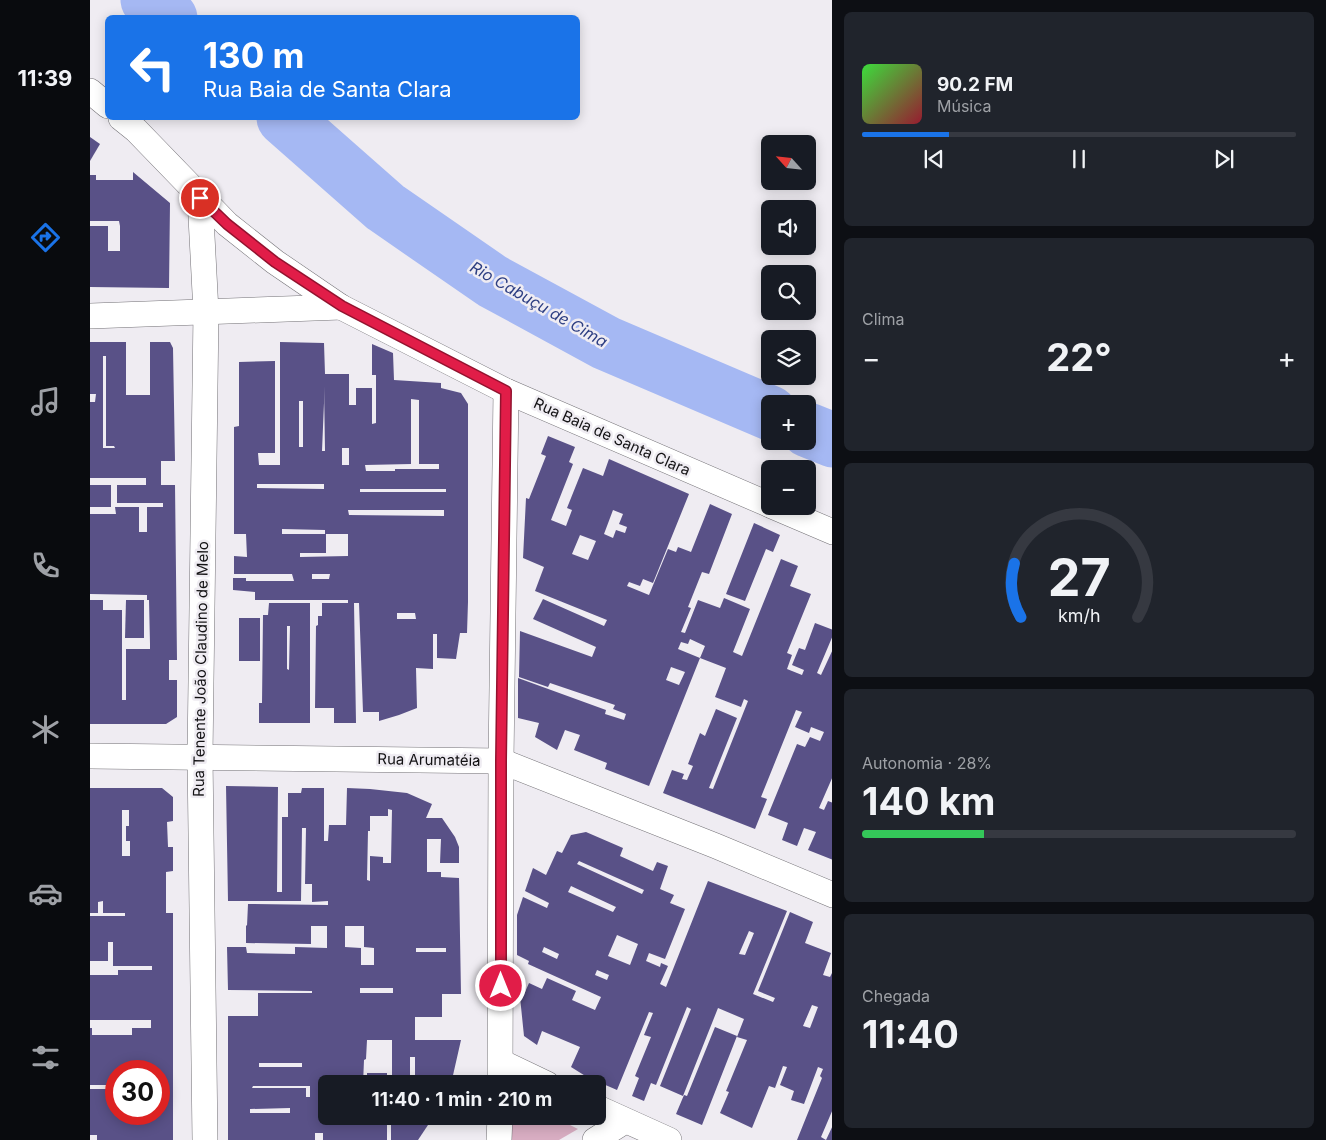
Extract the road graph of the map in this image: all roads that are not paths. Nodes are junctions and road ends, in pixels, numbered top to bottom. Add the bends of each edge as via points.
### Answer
1 (90, 91) edge
2 (105, 104) edge
3 (124, 120) edge
4 (200, 198) junction
5 (342, 306) junction
6 (206, 312) junction
7 (90, 316) edge
8 (506, 391) junction
9 (761, 502) edge
10 (792, 515) edge
11 (832, 532) edge
12 (90, 756) edge
13 (200, 756) junction
14 (501, 761) junction
15 (832, 895) edge
16 (500, 1073) edge
17 (606, 1111) edge
18 (625, 1120) junction
19 (500, 1125) edge
20 (205, 1140) edge
21 (499, 1140) edge
22 (595, 1140) edge
23 (669, 1140) edge

1 - 2 street
3 - 4 street, Rua Baia de Santa Clara
4 - 5 street, Rua Baia de Santa Clara via 275,262
4 - 6 street, Rua Tenente João Claudino de Melo
5 - 6 street
5 - 8 street, Rua Baia de Santa Clara
6 - 7 street
6 - 13 street, Rua Tenente João Claudino de Melo
8 - 9 street, Rua Baia de Santa Clara
8 - 14 street
10 - 11 street, Rua Baia de Santa Clara
12 - 13 street, Rua Arumatéia
13 - 14 street, Rua Arumatéia
13 - 20 street, Rua Tenente João Claudino de Melo
14 - 15 street, Rua Arumatéia
14 - 16 street
17 - 18 street
18 - 22 street
18 - 23 street
19 - 21 street

